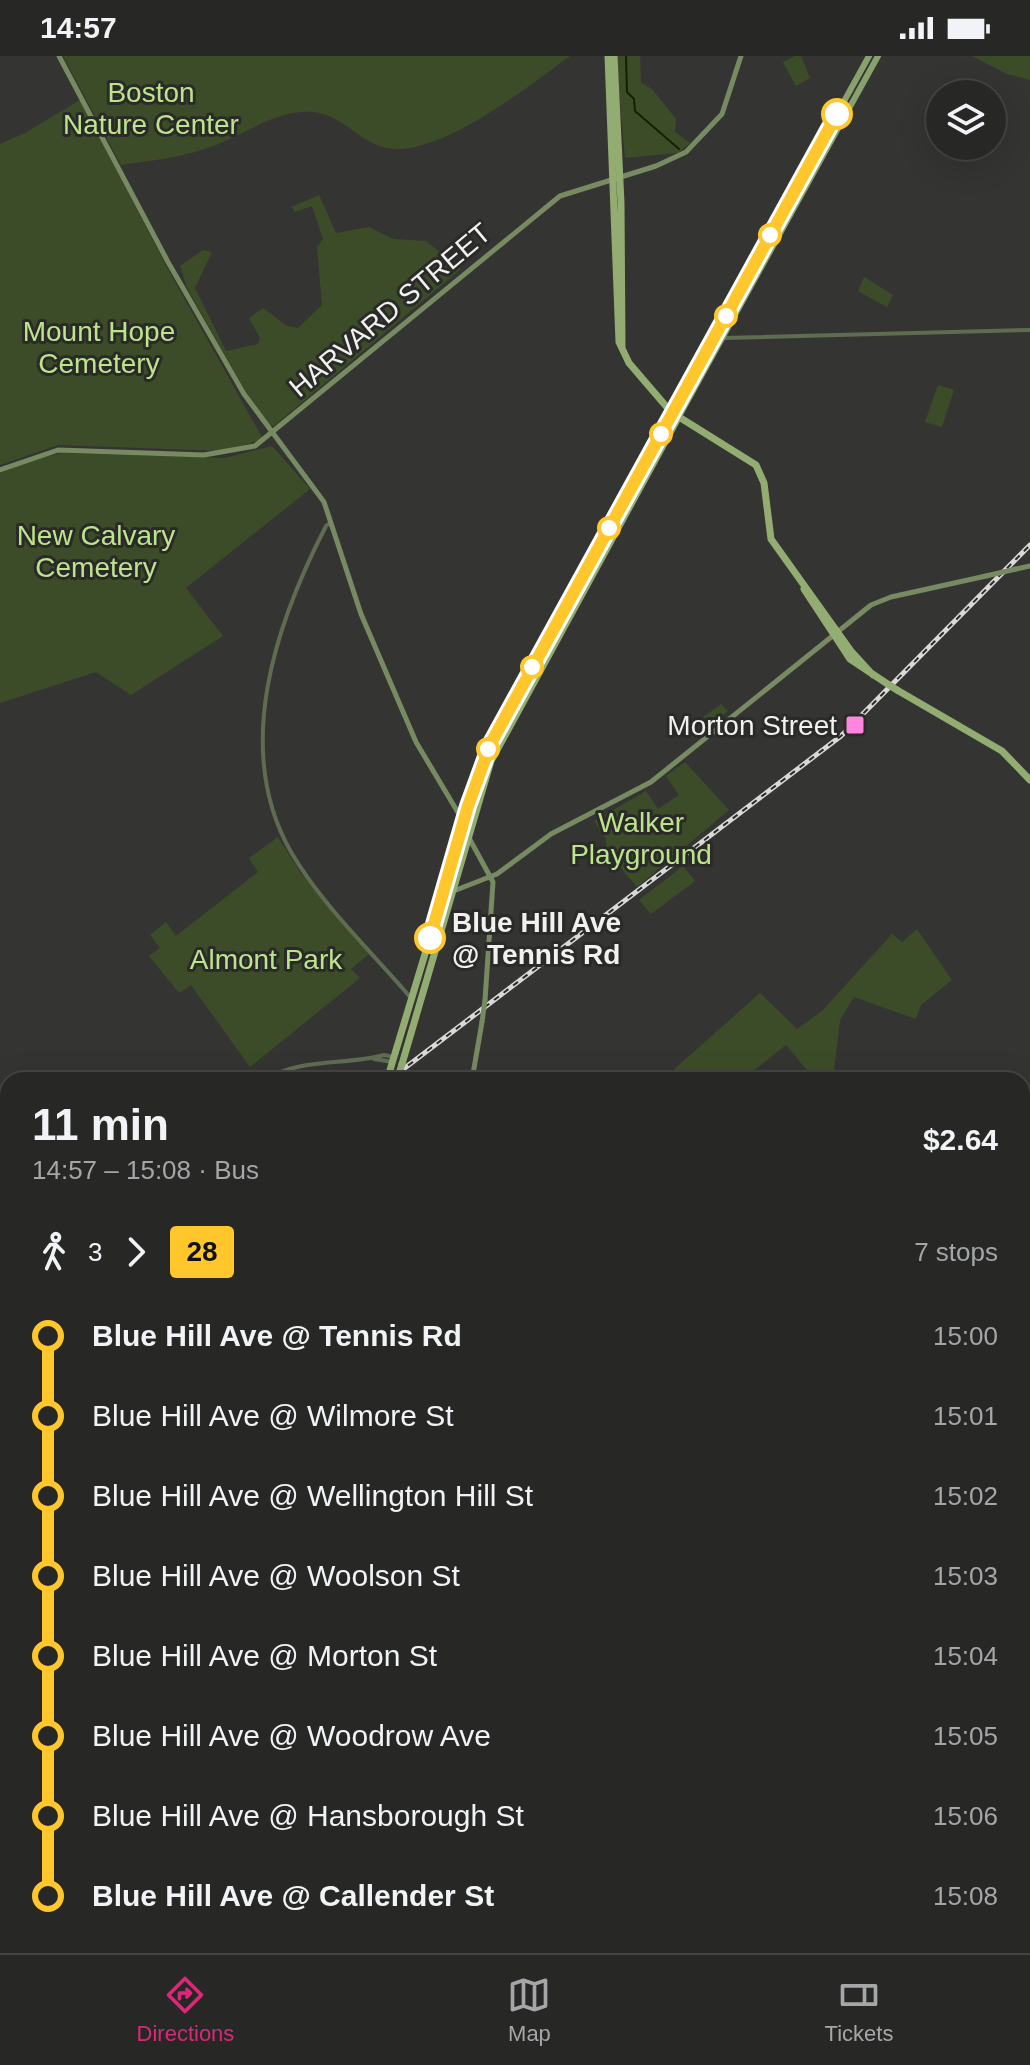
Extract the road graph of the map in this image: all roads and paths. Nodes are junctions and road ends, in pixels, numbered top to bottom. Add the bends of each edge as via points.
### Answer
1 (59, 56) edge
2 (611, 56) edge
3 (741, 56) edge
4 (869, 56) edge
5 (878, 56) edge
6 (837, 114) junction
7 (845, 119) junction
8 (618, 178) junction
9 (765, 245) junction
10 (773, 249) junction
11 (746, 280) junction
12 (753, 285) junction
13 (1030, 330) edge
14 (724, 338) junction
15 (712, 340) junction
16 (675, 416) junction
17 (271, 434) junction
18 (0, 470) edge
19 (331, 522) junction
20 (1030, 566) edge
21 (834, 632) junction
22 (1030, 780) edge
23 (463, 821) junction
24 (469, 833) junction
25 (492, 877) junction
26 (447, 891) junction
27 (412, 999) junction
28 (398, 1061) junction
29 (283, 1072) edge
30 (391, 1072) edge
31 (397, 1072) edge
32 (473, 1072) edge

1 - 17 main road via 189,299
2 - 8 highway
3 - 8 main road, HARVARD STREET via 725,108 710,131 674,159
4 - 6 main road
5 - 7 main road
6 - 7 main road
6 - 9 main road
7 - 10 main road
8 - 16 highway via 622,347 629,363
8 - 17 main road, HARVARD STREET via 569,191 549,204
9 - 10 main road
9 - 11 main road
10 - 12 main road
11 - 12 main road
11 - 15 main road
12 - 14 main road
13 - 14 street
14 - 15 main road
14 - 16 main road
15 - 16 main road
16 - 21 highway via 758,468 765,484 769,535
16 - 23 highway via 497,731
16 - 24 highway via 499,743
17 - 18 main road, HARVARD STREET via 255,446 223,454 58,450
17 - 19 main road via 319,493
19 - 23 main road via 361,614 416,742
19 - 27 street via 301,579 278,641 264,717 266,787 302,869
20 - 21 main road, bridge via 882,600
21 - 22 highway via 873,675 1002,751
21 - 25 main road via 651,782 551,834
23 - 24 main road
23 - 26 highway
24 - 25 main road
24 - 26 highway
25 - 26 main road
25 - 32 main road, bridge via 485,1000
26 - 27 highway
26 - 28 highway
27 - 28 highway
28 - 29 street via 386,1055
28 - 30 highway
28 - 31 highway, bridge

